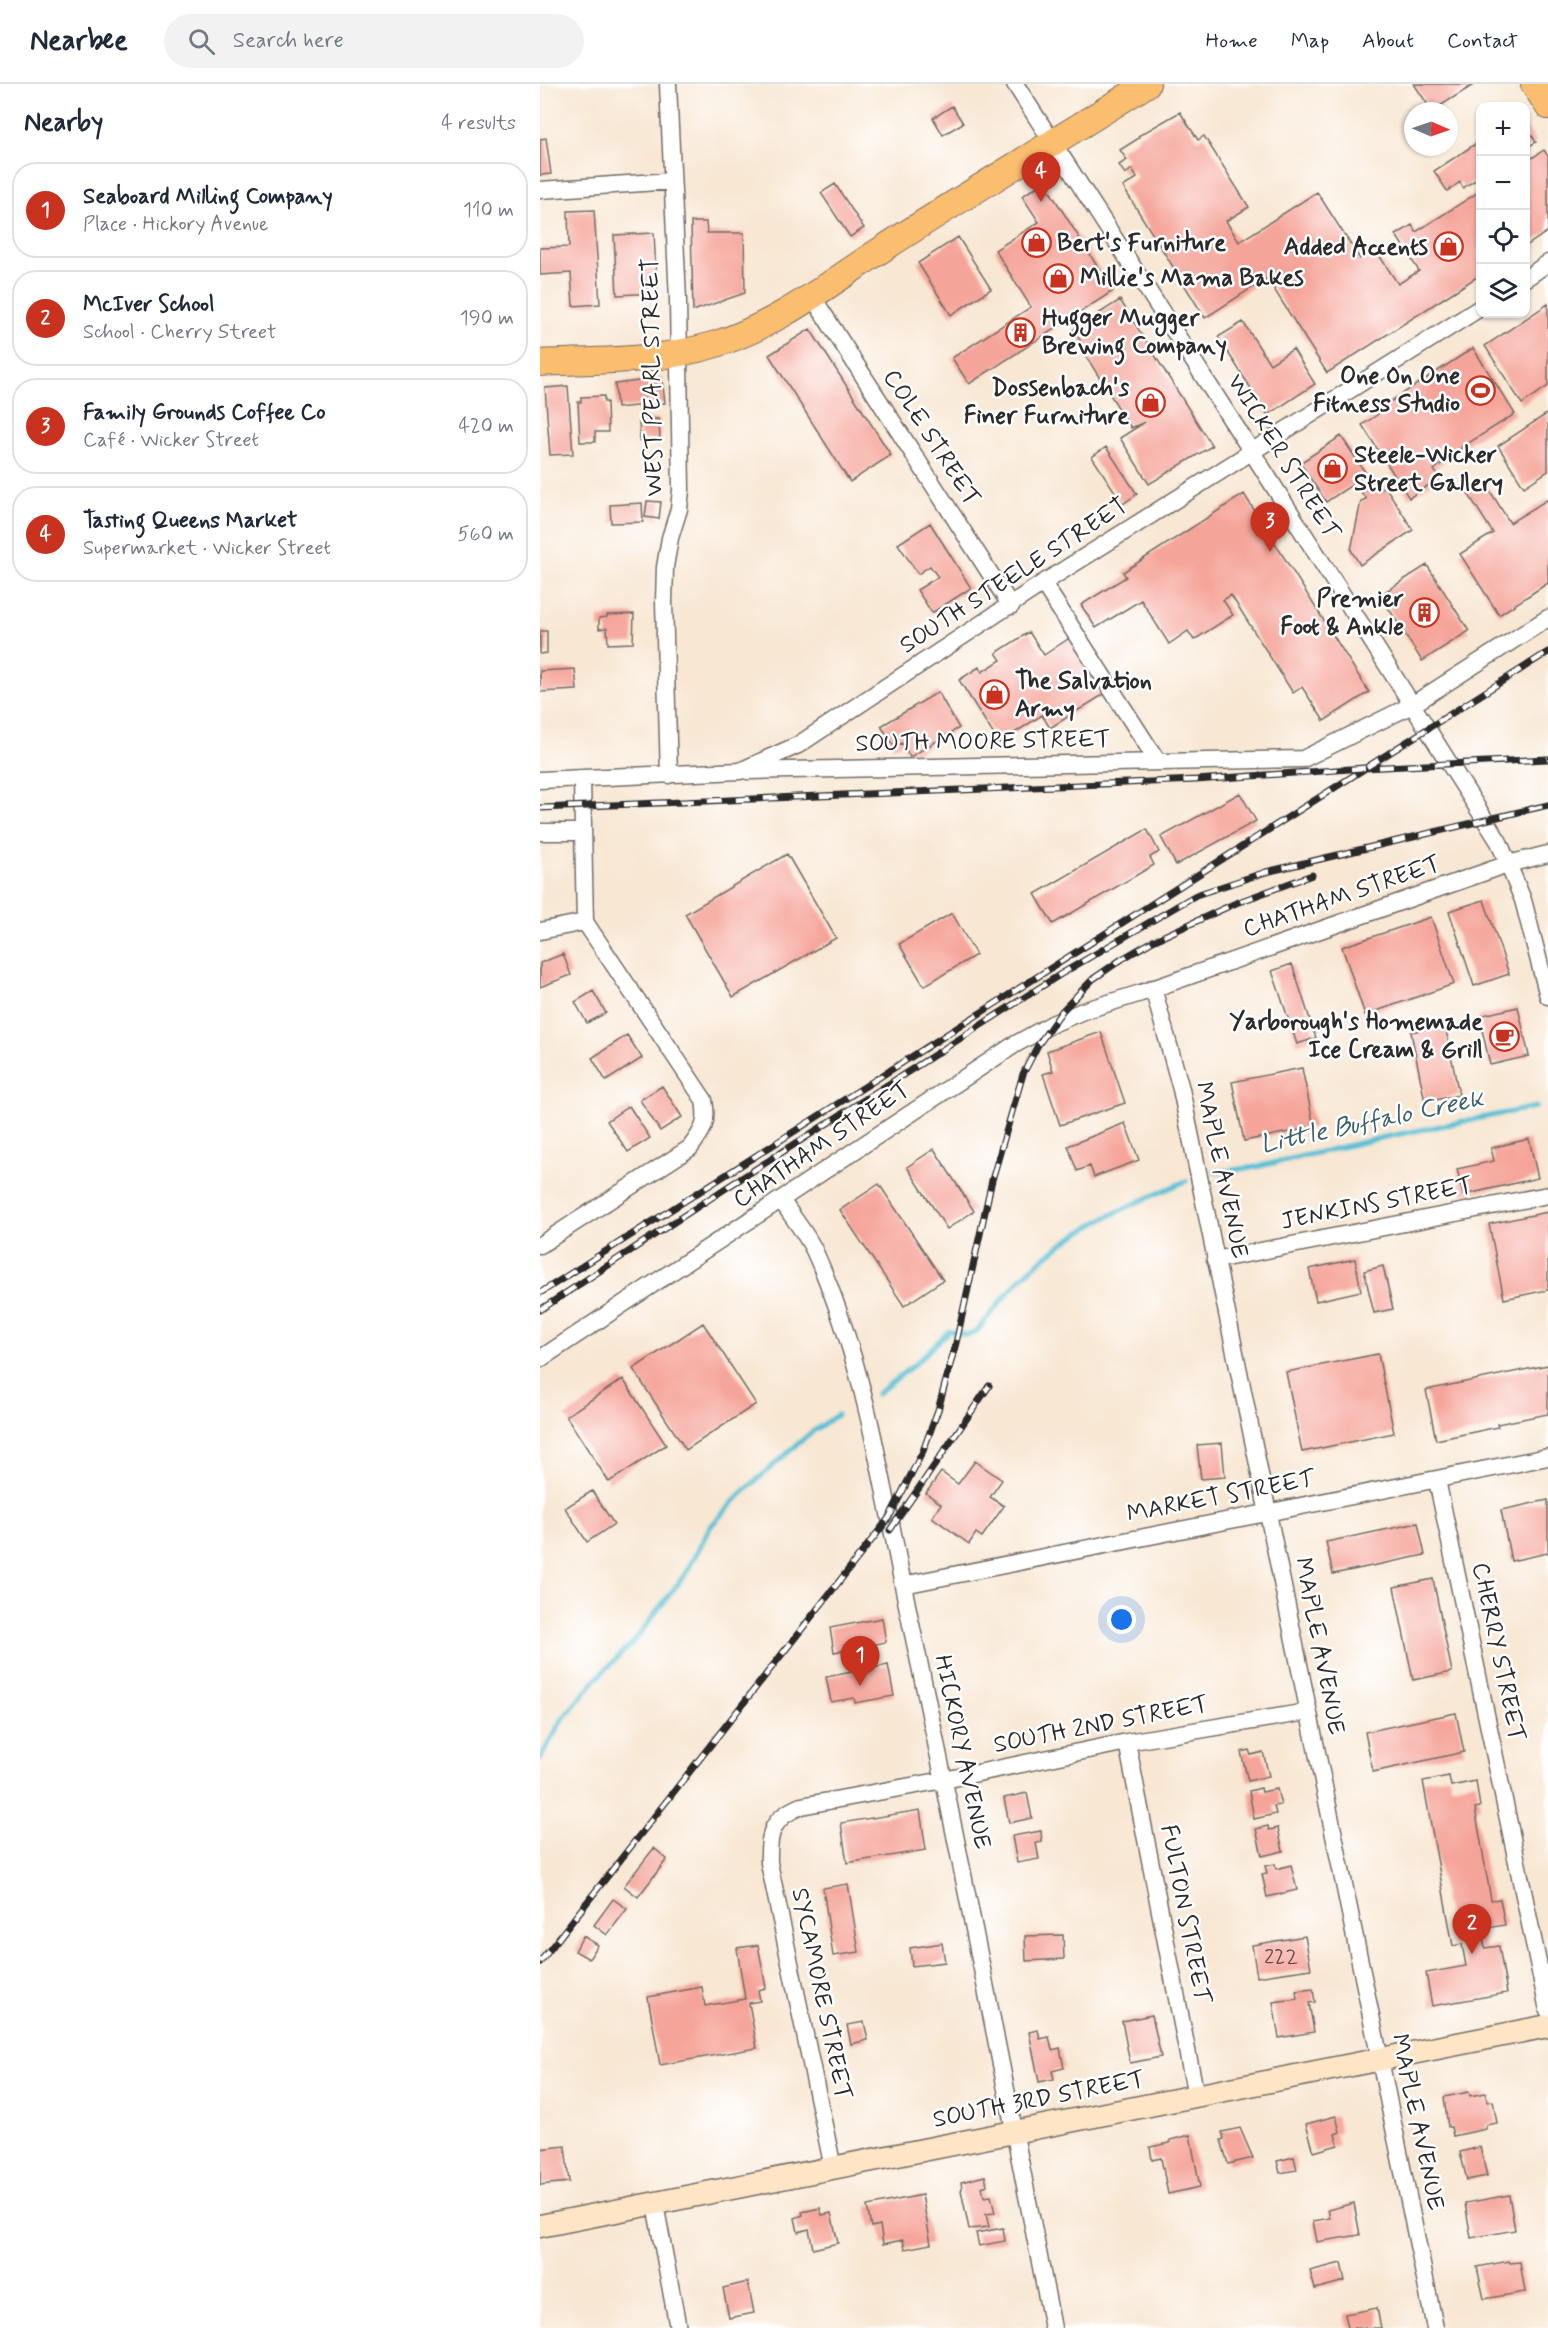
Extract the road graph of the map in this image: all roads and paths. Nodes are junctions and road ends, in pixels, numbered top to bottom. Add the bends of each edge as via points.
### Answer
1 (668, 84) edge
2 (1015, 84) edge
3 (1147, 84) edge
4 (1534, 84) edge
5 (1548, 106) edge
6 (1053, 143) junction
7 (672, 181) junction
8 (540, 190) edge
9 (1548, 263) edge
10 (1530, 275) edge
11 (812, 296) junction
12 (1476, 311) edge
13 (679, 353) junction
14 (540, 363) edge
15 (1252, 452) junction
16 (1043, 583) junction
17 (1011, 606) junction
18 (1548, 618) edge
19 (1412, 705) junction
20 (1158, 762) junction
21 (740, 771) junction
22 (669, 775) junction
23 (582, 779) junction
24 (540, 780) edge
25 (540, 831) edge
26 (582, 831) junction
27 (1548, 854) edge
28 (1508, 864) junction
29 (585, 922) junction
30 (540, 932) edge
31 (1147, 991) junction
32 (1548, 996) edge
33 (1548, 1195) edge
34 (782, 1201) junction
35 (540, 1245) edge
36 (1215, 1260) junction
37 (540, 1359) edge
38 (1548, 1457) edge
39 (1437, 1480) junction
40 (1268, 1511) junction
41 (903, 1585) junction
42 (1307, 1712) junction
43 (1127, 1742) junction
44 (944, 1780) junction
45 (772, 1829) joint
46 (1548, 2010) edge
47 (1548, 2026) edge
48 (1379, 2059) junction
49 (1196, 2096) junction
50 (1014, 2132) junction
51 (833, 2168) junction
52 (655, 2204) junction
53 (540, 2226) edge
54 (678, 2328) edge
55 (1053, 2328) edge
56 (1435, 2328) edge

1 - 7 street, WEST PEARL STREET
2 - 6 street, WICKER STREET
3 - 6 main road
4 - 5 main road
6 - 11 main road
6 - 15 street, WICKER STREET
7 - 8 street
7 - 13 street, WEST PEARL STREET
9 - 10 street
11 - 13 main road via 751,332
11 - 17 street, COLE STREET
12 - 15 street, SOUTH STEELE STREET
13 - 14 main road
13 - 22 street, WEST PEARL STREET via 681,490 665,567 664,602
15 - 16 street, SOUTH STEELE STREET
15 - 19 street, WICKER STREET
16 - 17 street, SOUTH STEELE STREET
16 - 20 street
17 - 21 street, SOUTH STEELE STREET via 798,745
18 - 19 street, SOUTH MOORE STREET
19 - 20 street, SOUTH MOORE STREET via 1303,759
19 - 28 street, WICKER STREET via 1499,842
20 - 21 street, SOUTH MOORE STREET
21 - 22 street, SOUTH STEELE STREET
22 - 23 street, SOUTH STEELE STREET
23 - 24 street, SOUTH STEELE STREET
23 - 26 street
25 - 26 street
26 - 29 street
27 - 28 street, CHATHAM STREET
28 - 31 street, CHATHAM STREET
28 - 32 street, WICKER STREET via 1523,900
29 - 30 street
29 - 35 street via 704,1100 707,1117 690,1148
31 - 34 street, CHATHAM STREET via 1083,1011 1024,1040
31 - 36 street, MAPLE AVENUE via 1181,1089
33 - 36 street, JENKINS STREET
34 - 37 street, CHATHAM STREET
34 - 41 street, HICKORY AVENUE via 812,1247 851,1349
36 - 40 street, MAPLE AVENUE
38 - 39 street, MARKET STREET
39 - 40 street, MARKET STREET
39 - 46 street, CHERRY STREET
40 - 41 street, MARKET STREET
40 - 42 street, MAPLE AVENUE
41 - 44 street, HICKORY AVENUE
42 - 43 street, SOUTH 2ND STREET
42 - 48 street, MAPLE AVENUE
43 - 44 street, SOUTH 2ND STREET
43 - 49 street, FULTON STREET
44 - 45 street, SOUTH 2ND STREET via 801,1806 778,1819
44 - 50 street, HICKORY AVENUE
45 - 51 street, SYCAMORE STREET via 769,1863
47 - 48 street, SOUTH 3RD STREET
48 - 49 street, SOUTH 3RD STREET
48 - 56 street, MAPLE AVENUE
49 - 50 street, SOUTH 3RD STREET
50 - 51 street, SOUTH 3RD STREET
50 - 55 street, HICKORY AVENUE
51 - 52 street, SOUTH 3RD STREET
52 - 53 street, SOUTH 3RD STREET
52 - 54 street

